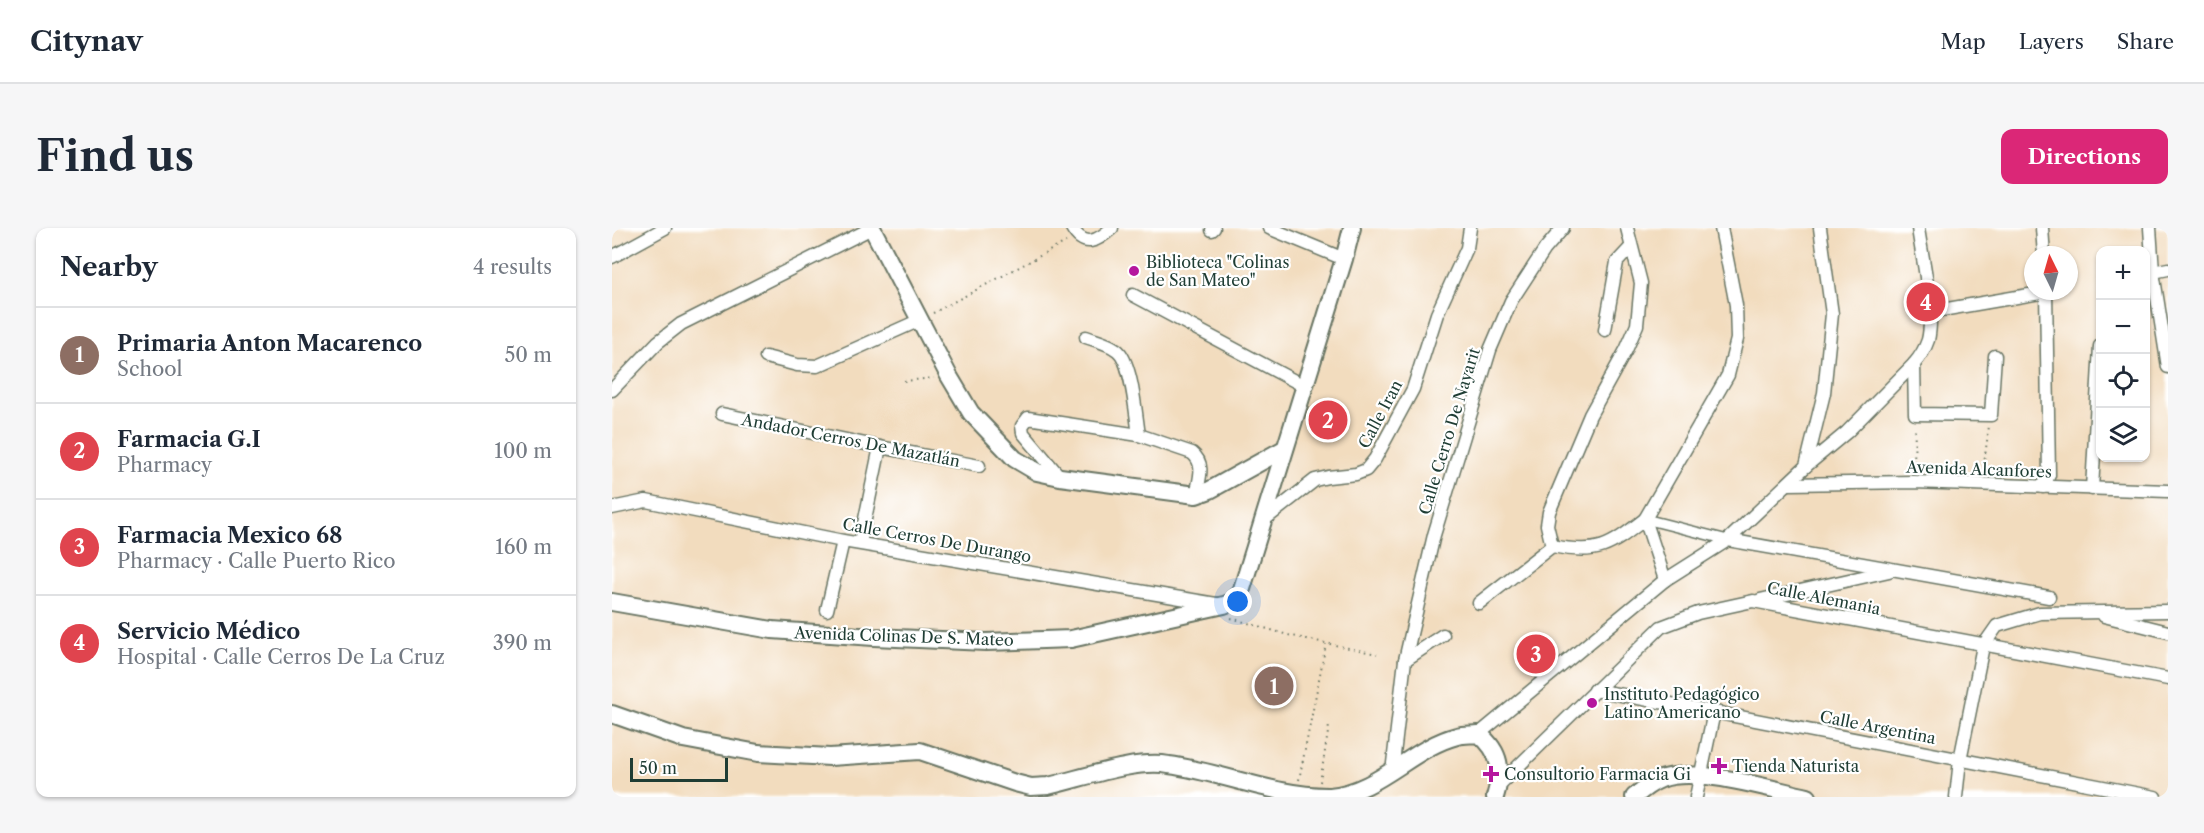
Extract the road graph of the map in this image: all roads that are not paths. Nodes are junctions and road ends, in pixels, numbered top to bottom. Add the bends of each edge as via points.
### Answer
1 (665, 228) edge
2 (872, 228) edge
3 (1112, 228) edge
4 (1269, 228) edge
5 (1352, 228) edge
6 (1470, 228) edge
7 (1563, 228) edge
8 (1627, 228) edge
9 (1721, 228) edge
10 (1820, 228) edge
11 (1918, 228) edge
12 (2042, 228) edge
13 (2150, 228) edge
14 (1078, 235) edge
15 (2043, 246) edge
16 (1631, 247) junction
17 (612, 257) edge
18 (1344, 259) junction
19 (2168, 269) edge
20 (2153, 272) junction
21 (2024, 295) edge
22 (1133, 296) dead end
23 (2046, 300) edge
24 (1930, 312) junction
25 (920, 320) junction
26 (1605, 330) dead end
27 (1086, 337) dead end
28 (2100, 354) edge
29 (1995, 356) dead end
30 (766, 357) dead end
31 (1914, 364) junction
32 (2168, 367) edge
33 (1304, 386) junction
34 (612, 390) edge
35 (722, 414) dead end
36 (1138, 435) junction
37 (880, 447) junction
38 (1284, 449) junction
39 (979, 466) dead end
40 (1806, 466) junction
41 (1060, 477) junction
42 (1789, 484) junction
43 (2043, 487) junction
44 (2092, 489) junction
45 (2168, 491) edge
46 (1196, 495) junction
47 (612, 508) edge
48 (1645, 519) junction
49 (1264, 520) junction
50 (1728, 540) junction
51 (843, 541) junction
52 (860, 543) junction
53 (1552, 546) junction
54 (1896, 570) junction
55 (1665, 580) junction
56 (2049, 597) dead end
57 (1753, 601) junction
58 (612, 602) edge
59 (1479, 603) dead end
60 (827, 610) dead end
61 (1223, 610) junction
62 (2085, 611) junction
63 (2168, 611) edge
64 (2168, 632) edge
65 (1443, 635) dead end
66 (1983, 646) junction
67 (1405, 660) junction
68 (2168, 679) edge
69 (1595, 690) junction
70 (1714, 712) junction
71 (612, 714) edge
72 (1479, 735) junction
73 (1960, 760) junction
74 (1392, 772) junction
75 (1701, 775) junction
76 (1497, 790) edge
77 (1362, 792) edge
78 (1318, 797) edge
79 (1488, 797) edge
80 (1634, 797) edge
81 (1696, 797) edge
82 (1808, 797) edge
83 (1956, 797) edge
84 (2155, 797) edge

1 - 17 street
2 - 25 street
2 - 34 street via 681,324
3 - 14 street via 1100,239
4 - 18 street
5 - 18 street
6 - 49 street, Calle Iran via 1467,248 1437,314 1413,389 1375,459 1366,470 1356,474 1315,480
7 - 67 street, Calle Cerro De Nayarit via 1511,301 1490,350 1434,535
8 - 16 street
9 - 48 street via 1736,305 1737,339 1728,375
10 - 40 street via 1832,314 1824,393
11 - 24 street
12 - 15 street
13 - 20 street
16 - 26 street via 1617,262
16 - 53 street via 1641,283 1637,326 1590,415 1549,512 1547,525
18 - 33 street
19 - 20 street
20 - 32 street
21 - 24 street
22 - 33 street
23 - 43 street via 2049,475
24 - 31 street via 1928,340
25 - 30 street via 817,366
25 - 41 street via 971,413 1015,459 1037,472
27 - 36 street via 1119,351 1132,386
28 - 44 street
29 - 31 street via 1991,415 1915,414
31 - 40 street via 1847,432
33 - 38 street
35 - 37 street, Andador Cerros De Mazatlán
36 - 41 street via 1028,418 1022,426 1023,434
36 - 46 street via 1198,458 1201,466
37 - 39 street, Andador Cerros De Mazatlán
37 - 52 street
38 - 46 street
38 - 49 street
40 - 42 street
41 - 46 street
42 - 43 street, Avenida Alcanfores via 1914,482
42 - 50 street
43 - 44 street, Avenida Alcanfores
44 - 45 street, Avenida Alcanfores
47 - 51 street, Calle Cerros De Durango via 646,501
48 - 50 street
48 - 53 street via 1600,548 1579,551
48 - 55 street
49 - 61 street via 1241,592
50 - 54 street
50 - 55 street
51 - 52 street, Calle Cerros De Durango
51 - 60 street
52 - 61 street, Calle Cerros De Durango
53 - 59 street
54 - 56 street
54 - 57 street
55 - 72 street
57 - 66 street, Calle Alemania
57 - 69 street, Calle Alemania via 1698,613 1661,627
58 - 61 street, Avenida Colinas De S. Mateo via 772,630 986,642 1071,639
62 - 63 street
62 - 64 street
62 - 66 street via 2040,613 1997,626
65 - 67 street
66 - 68 street, Calle Alemania
66 - 73 street
67 - 74 street, Calle Cerro De Nayarit
69 - 70 street, Calle Argentina
69 - 76 street, Calle Alemania
70 - 73 street, Calle Argentina
70 - 75 street
71 - 78 street via 683,739 758,753 830,757 920,750 1031,787 1152,763
72 - 74 street via 1459,735 1442,741
72 - 76 street via 1491,744 1499,762
73 - 83 street
73 - 84 street, Calle Argentina
74 - 77 street
75 - 80 street via 1660,780
75 - 81 street
75 - 82 street
76 - 79 street, Calle Alemania
77 - 78 street

